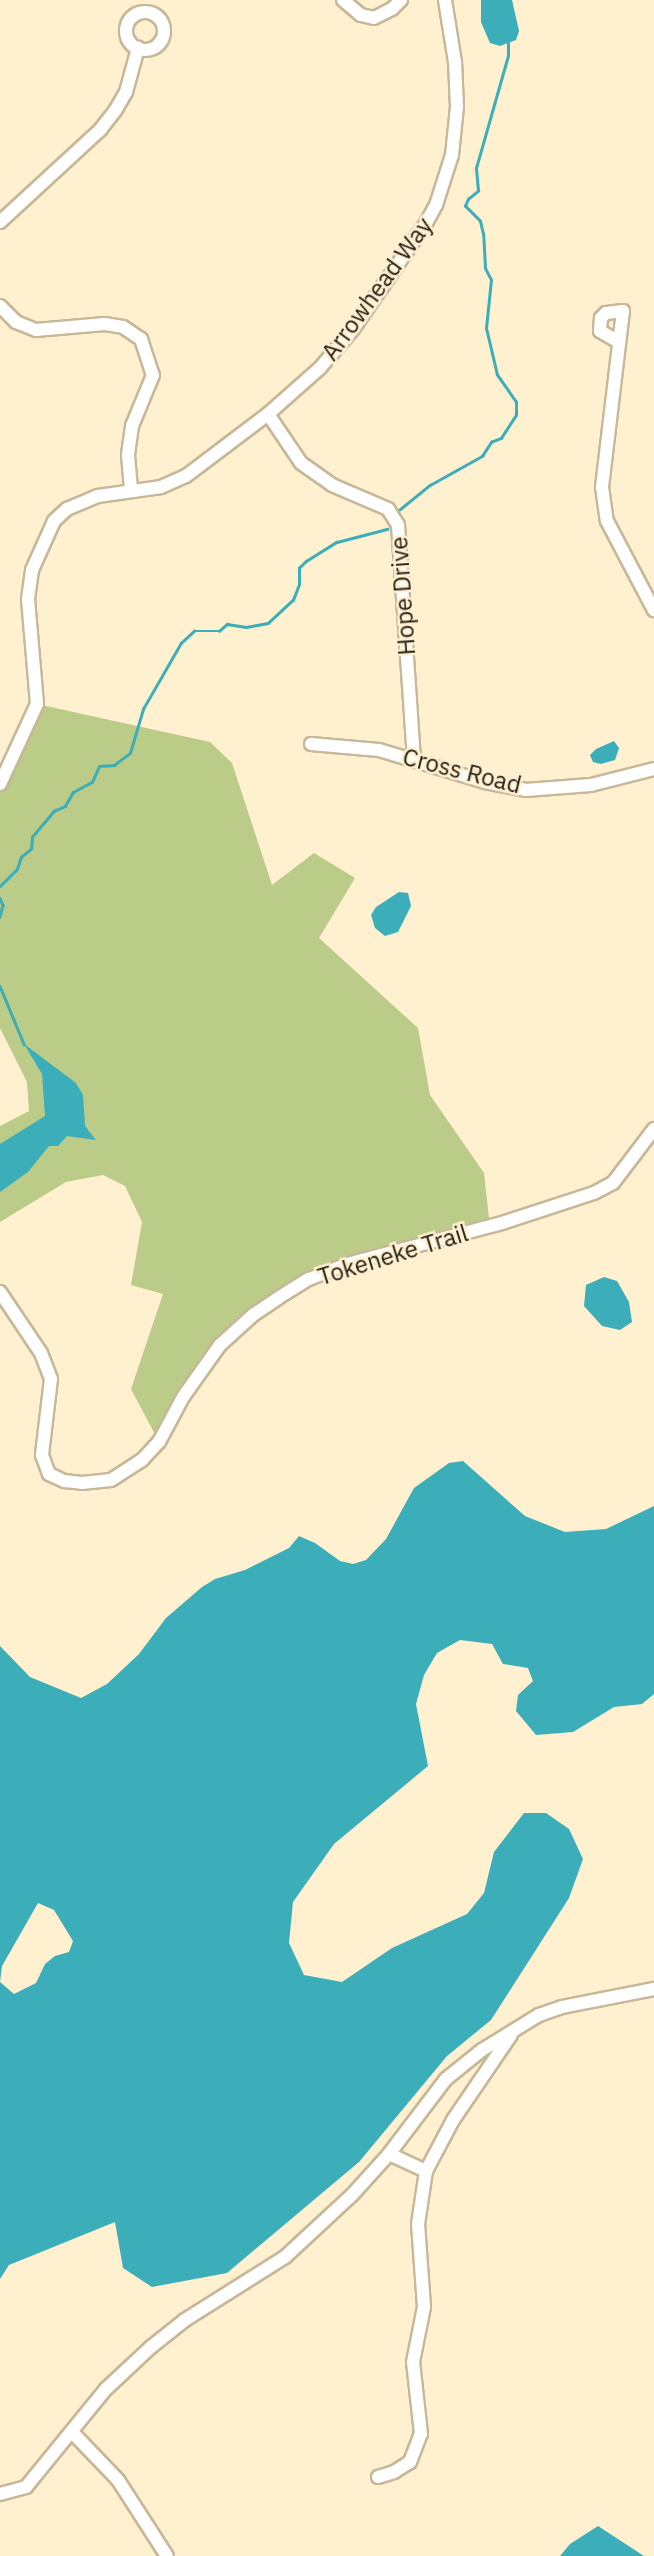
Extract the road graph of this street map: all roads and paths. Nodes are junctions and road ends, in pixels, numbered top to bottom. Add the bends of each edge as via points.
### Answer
1 (343, 0) edge
2 (401, 0) edge
3 (446, 0) edge
4 (138, 48) dead end
5 (0, 222) edge
6 (0, 306) edge
7 (619, 342) dead end
8 (268, 414) junction
9 (131, 489) junction
10 (654, 610) edge
11 (311, 744) dead end
12 (414, 760) junction
13 (654, 769) edge
14 (0, 784) edge
15 (654, 1129) edge
16 (0, 1292) edge
17 (654, 1989) edge
18 (515, 2029) junction
19 (389, 2154) junction
20 (425, 2171) junction
21 (72, 2432) junction
22 (378, 2477) dead end
23 (0, 2494) edge
24 (167, 2556) edge

1 - 2 street via 360,15 374,18
3 - 8 street, Arrowhead Way via 457,107 452,155 436,205 353,329 320,368
4 - 5 street via 126,92 100,130
6 - 9 street via 16,322 36,330 105,324 123,327 141,339 153,375 132,426 128,455
7 - 10 street via 603,487 607,521
8 - 9 street, Arrowhead Way via 186,476 161,487
8 - 12 street, Hope Drive via 301,463 332,485 388,509 398,525
9 - 14 street, Arrowhead Way via 67,509 42,541 28,598 37,704
11 - 12 street, Cross Road via 351,746
12 - 13 street, Cross Road via 526,790 592,785
15 - 16 street, Tokeneke Trail via 613,1183 594,1193 347,1264 278,1298 220,1345 183,1397 159,1442 142,1460 111,1480 82,1483 50,1474 42,1455 51,1379 41,1353
17 - 18 street via 562,2007
18 - 19 street via 446,2079
18 - 20 street via 453,2120
19 - 20 street
19 - 21 street via 285,2257 151,2347 106,2389
20 - 22 street via 418,2224 424,2307 413,2362 421,2434 410,2462
21 - 23 street via 26,2487
21 - 24 street via 118,2480

